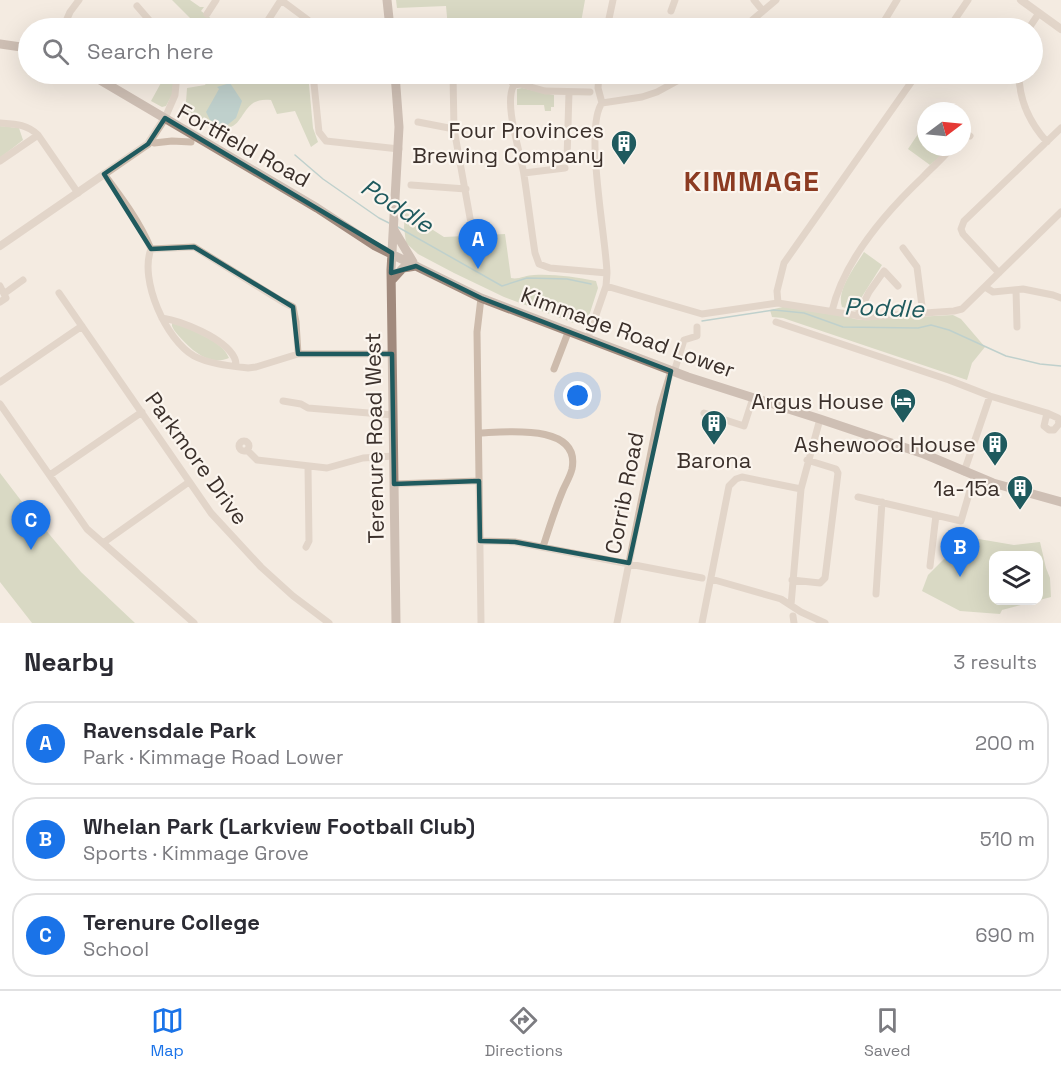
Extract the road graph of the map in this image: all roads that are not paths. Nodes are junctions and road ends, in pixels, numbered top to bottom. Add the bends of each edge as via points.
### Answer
1 (79, 0) edge
2 (216, 0) edge
3 (281, 0) edge
4 (387, 0) edge
5 (614, 0) edge
6 (675, 0) edge
7 (754, 0) edge
8 (776, 0) edge
9 (897, 0) edge
10 (968, 0) edge
11 (1021, 0) edge
12 (137, 6) dead end
13 (671, 11) dead end
14 (763, 11) junction
15 (1039, 13) junction
16 (207, 14) dead end
17 (67, 18) edge
18 (147, 18) edge
19 (269, 18) edge
20 (305, 18) edge
21 (389, 18) edge
22 (610, 18) edge
23 (755, 18) edge
24 (886, 18) edge
25 (956, 18) edge
26 (1036, 18) edge
27 (1061, 29) edge
28 (0, 44) edge
29 (18, 47) edge
30 (107, 84) edge
31 (176, 84) edge
32 (314, 84) edge
33 (396, 84) edge
34 (452, 84) edge
35 (598, 84) edge
36 (672, 84) edge
37 (910, 84) edge
38 (1019, 84) edge
39 (514, 85) joint
40 (569, 92) junction
41 (590, 92) dead end
42 (602, 103) junction
43 (165, 118) junction
44 (418, 122) dead end
45 (0, 123) edge
46 (1061, 128) edge
47 (454, 129) junction
48 (38, 135) junction
49 (151, 140) junction
50 (191, 142) dead end
51 (1047, 142) junction
52 (399, 148) junction
53 (945, 156) edge
54 (567, 159) dead end
55 (0, 161) edge
56 (565, 168) dead end
57 (524, 173) junction
58 (104, 174) junction
59 (411, 184) dead end
60 (466, 189) junction
61 (78, 193) junction
62 (1061, 212) edge
63 (394, 226) junction
64 (472, 230) dead end
65 (0, 246) edge
66 (375, 246) junction
67 (151, 249) junction
68 (392, 253) junction
69 (905, 253) dead end
70 (416, 266) junction
71 (607, 273) junction
72 (999, 273) junction
73 (23, 280) dead end
74 (392, 280) junction
75 (0, 286) edge
76 (606, 286) junction
77 (898, 286) dead end
78 (985, 287) junction
79 (1016, 290) junction
80 (5, 293) junction
81 (59, 293) dead end
82 (481, 298) junction
83 (1061, 298) edge
84 (0, 302) edge
85 (778, 303) junction
86 (832, 311) junction
87 (923, 314) junction
88 (857, 316) junction
89 (162, 318) junction
90 (776, 322) dead end
91 (82, 326) junction
92 (697, 327) dead end
93 (1017, 327) dead end
94 (569, 330) junction
95 (588, 338) junction
96 (298, 354) junction
97 (392, 354) junction
98 (236, 366) junction
99 (554, 369) dead end
100 (673, 372) junction
101 (0, 382) edge
102 (990, 396) junction
103 (753, 398) junction
104 (283, 401) dead end
105 (0, 404) edge
106 (141, 412) junction
107 (704, 412) dead end
108 (1047, 413) dead end
109 (393, 415) junction
110 (820, 419) junction
111 (480, 433) junction
112 (246, 450) dead end
113 (394, 456) junction
114 (807, 460) junction
115 (308, 468) junction
116 (969, 474) junction
117 (50, 475) junction
118 (189, 482) junction
119 (479, 482) junction
120 (394, 484) junction
121 (801, 489) junction
122 (858, 497) dead end
123 (882, 502) junction
124 (1061, 502) edge
125 (936, 515) junction
126 (480, 541) junction
127 (103, 543) junction
128 (306, 547) dead end
129 (543, 547) junction
130 (629, 563) junction
131 (930, 566) dead end
132 (702, 578) dead end
133 (711, 579) junction
134 (792, 580) junction
135 (876, 594) dead end
136 (791, 605) junction
137 (194, 623) edge
138 (329, 623) edge
139 (396, 623) edge
140 (481, 623) edge
141 (617, 623) edge
142 (702, 623) edge
143 (825, 623) edge

1 - 17 street
2 - 16 street
3 - 19 street
3 - 20 street
4 - 21 main road
5 - 22 street
6 - 13 street
7 - 14 street
8 - 14 street
9 - 24 street
10 - 25 street
11 - 15 street
12 - 18 street
14 - 23 street
15 - 26 street
15 - 27 street
28 - 29 main road
30 - 43 main road
31 - 43 street
32 - 52 street via 322,138
33 - 52 main road, Terenure Road West
34 - 47 street
35 - 42 street
36 - 42 street via 642,97
37 - 85 street via 784,263
38 - 51 street via 1023,106
39 - 40 street
39 - 57 street via 511,110
40 - 41 street
40 - 54 street
42 - 71 street via 596,115 595,142
43 - 49 street, Fortfield Road
43 - 66 main road, Fortfield Road
44 - 47 street
45 - 48 street via 19,124
46 - 51 street
47 - 60 street
48 - 55 street
48 - 61 street
49 - 50 street via 154,144
49 - 58 street, Fortfield Road
51 - 72 street via 964,221 961,229
52 - 63 main road, Terenure Road West
53 - 86 street via 897,203 862,247 841,280
56 - 57 street
57 - 71 street via 539,264
58 - 61 street, Fortfield Road
58 - 67 street via 142,228
59 - 60 street
60 - 64 street
61 - 65 street, Fortfield Road
62 - 72 street
63 - 66 main road
63 - 68 main road, Terenure Road West
63 - 70 main road
66 - 68 main road, Fortfield Road
67 - 89 street via 149,281
67 - 96 street via 194,247 293,307
68 - 70 main road, Kimmage Road Lower
68 - 74 main road, Terenure Road West
69 - 87 street via 920,277
70 - 74 main road via 403,268
70 - 82 main road, Kimmage Road Lower
71 - 76 street
72 - 78 street
73 - 80 street
74 - 97 main road, Terenure Road West
75 - 80 street
76 - 85 street via 702,314
76 - 95 street
77 - 88 street via 884,271
78 - 79 street via 993,292
78 - 87 street via 962,309
79 - 83 street via 1040,291
79 - 93 street
80 - 84 street via 6,298
81 - 91 street, Parkmore Drive
82 - 94 main road, Kimmage Road Lower
82 - 111 street via 477,332
85 - 86 street
86 - 88 street
87 - 88 street
89 - 98 street via 178,320 213,338 234,356
89 - 98 street via 196,358
90 - 102 street
91 - 101 street
91 - 106 street, Parkmore Drive
92 - 100 street, Corrib Road via 697,336 684,340
94 - 95 main road, Kimmage Road Lower
94 - 99 street
95 - 100 main road, Kimmage Road Lower
96 - 97 street
96 - 98 street via 256,368
97 - 109 main road, Terenure Road West
100 - 103 main road, Kimmage Road Lower
100 - 130 street, Corrib Road via 660,407
102 - 108 street
102 - 116 street
103 - 107 street via 744,426
103 - 110 main road, Kimmage Road Lower
104 - 109 street via 308,408
105 - 117 street
106 - 117 street
106 - 118 street, Parkmore Drive
109 - 113 main road, Terenure Road West
110 - 114 street
110 - 116 main road, Kimmage Road Lower via 924,454
111 - 119 street
111 - 129 street via 545,435 566,444 571,451 572,472
112 - 115 street via 257,460
113 - 115 street
113 - 120 main road, Terenure Road West
114 - 121 street
114 - 134 street via 838,473 825,578 820,583
115 - 128 street
116 - 124 main road, Kimmage Road Lower
116 - 125 street via 961,521
117 - 127 street via 87,529
118 - 127 street
118 - 138 street, Parkmore Drive via 211,513 261,567
119 - 120 street
119 - 126 street
120 - 139 main road, Terenure Road West
121 - 133 street via 736,479 729,486
121 - 134 street
122 - 123 street
123 - 125 street
123 - 135 street
125 - 131 street
126 - 129 street
126 - 140 street
127 - 137 street
129 - 130 street
130 - 132 street
130 - 141 street, Corrib Road
133 - 136 street
133 - 142 street
134 - 136 street
136 - 143 street

